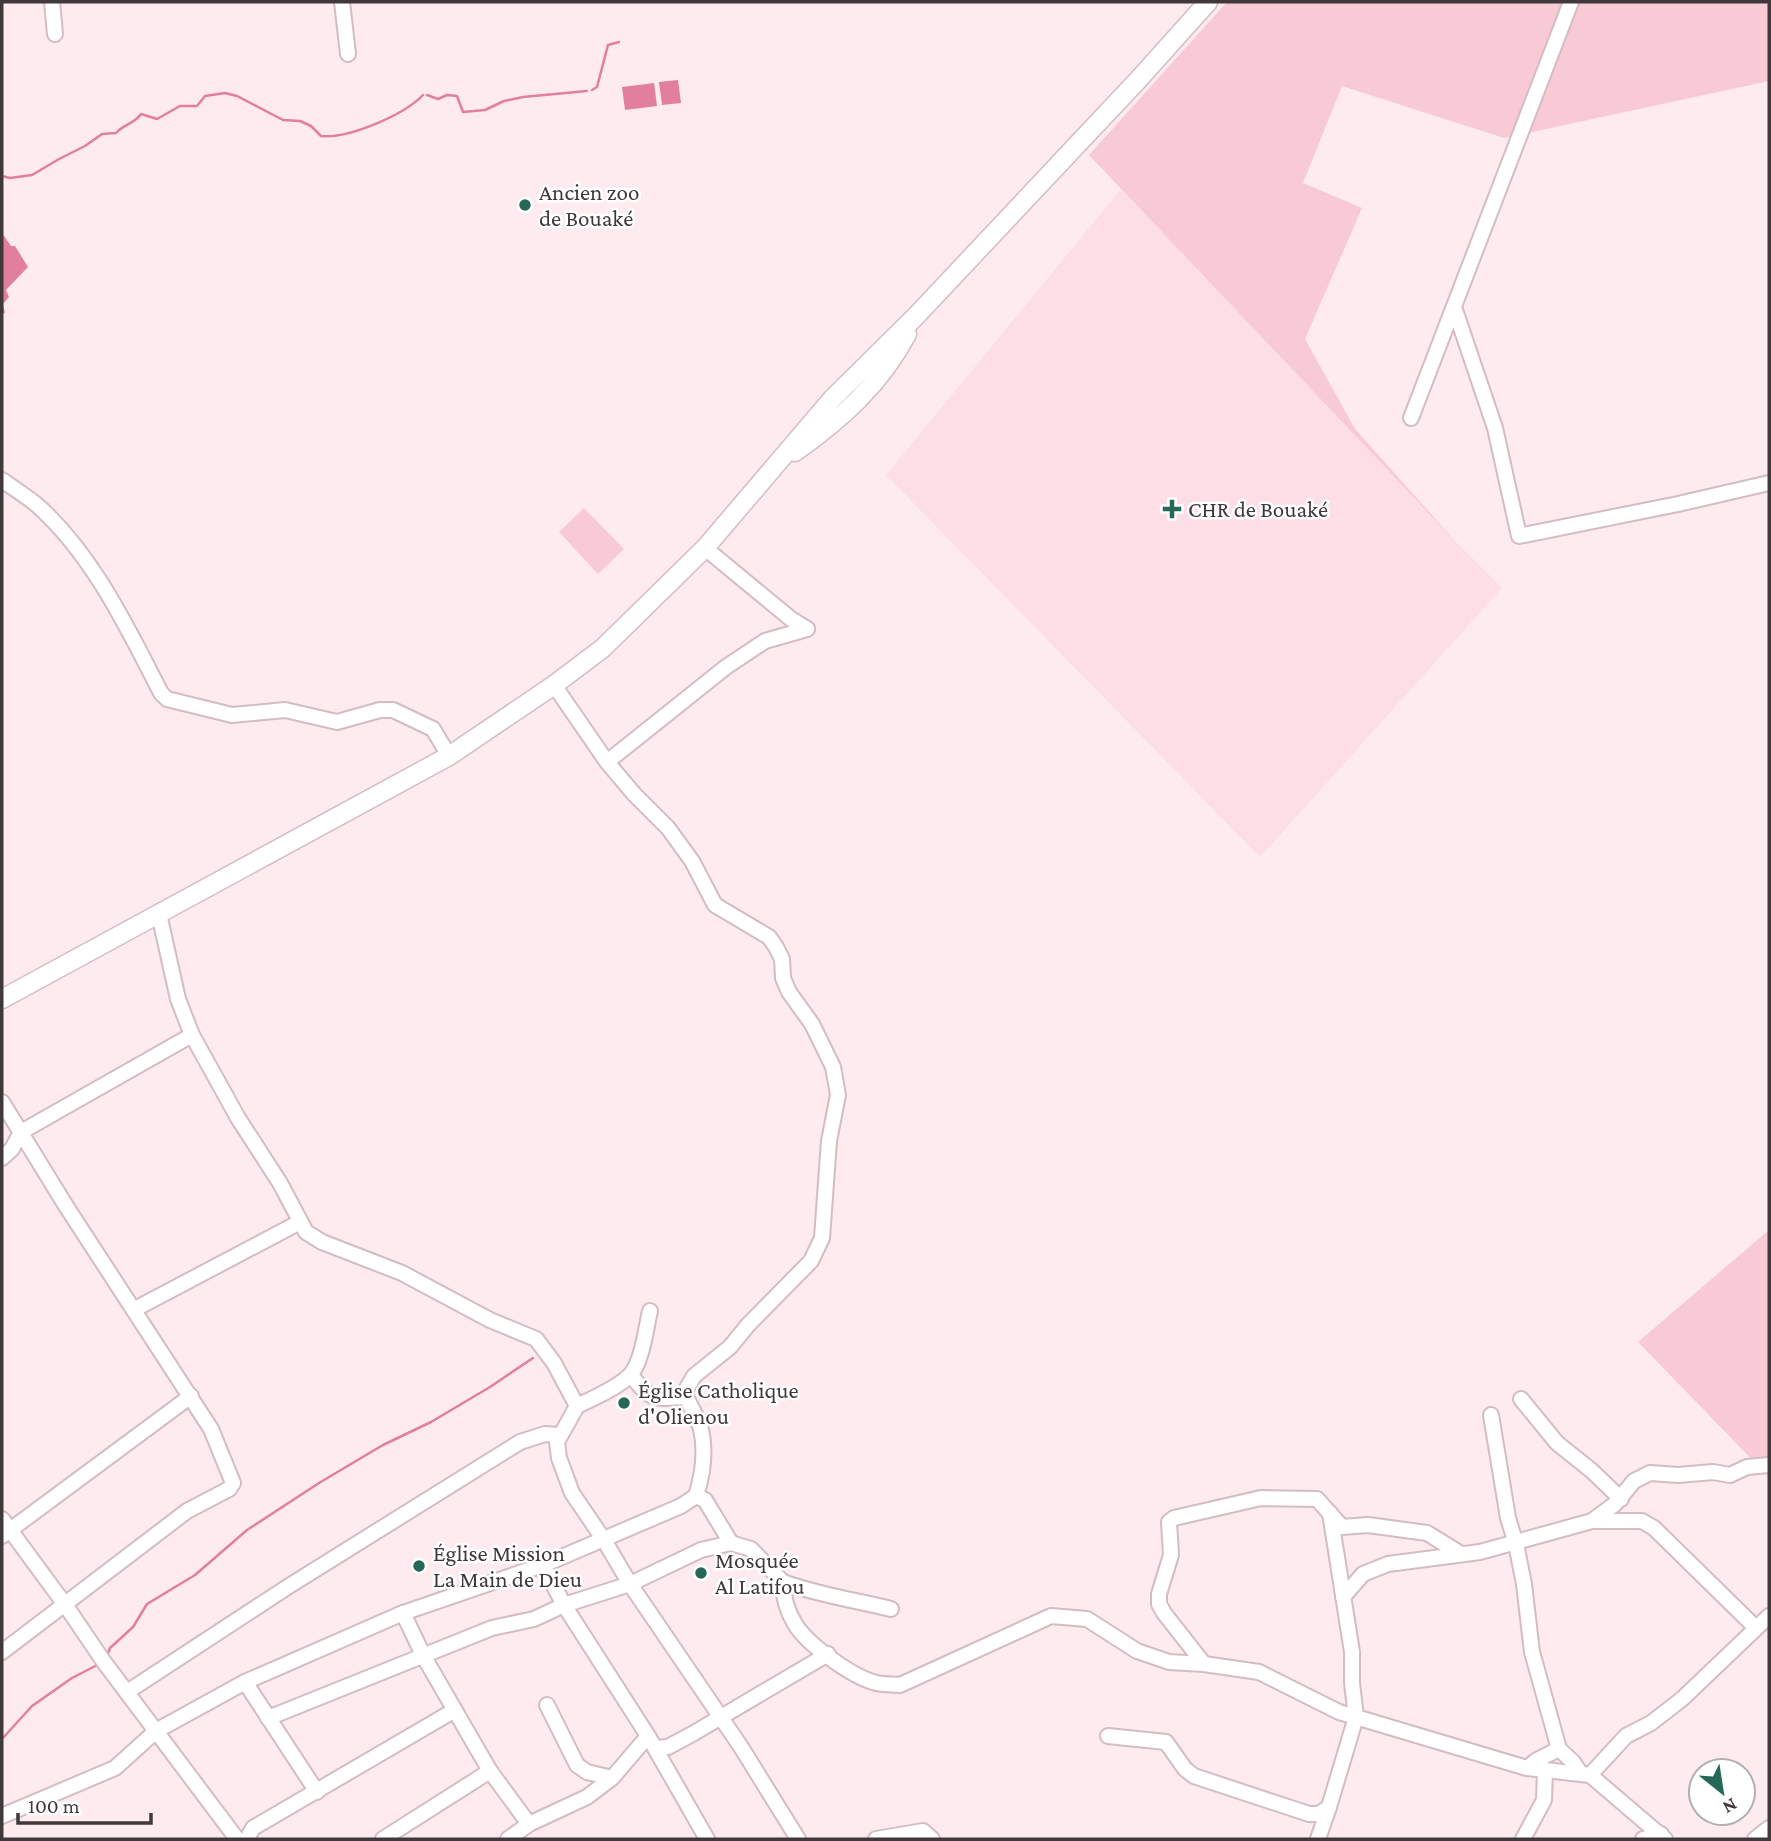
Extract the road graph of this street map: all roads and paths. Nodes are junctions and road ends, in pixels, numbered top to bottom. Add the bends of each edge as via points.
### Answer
1 (52, 2) edge
2 (342, 2) edge
3 (1208, 2) edge
4 (1571, 2) edge
5 (55, 34) dead end
6 (348, 54) dead end
7 (1454, 307) junction
8 (1411, 418) dead end
9 (2, 480) edge
10 (1769, 483) edge
11 (705, 548) junction
12 (554, 685) junction
13 (449, 756) junction
14 (607, 762) junction
15 (159, 914) junction
16 (2, 999) edge
17 (192, 1035) junction
18 (2, 1102) edge
19 (20, 1132) junction
20 (2, 1157) edge
21 (300, 1222) junction
22 (135, 1309) junction
23 (650, 1311) dead end
24 (631, 1375) junction
25 (191, 1396) junction
26 (686, 1397) junction
27 (1521, 1399) dead end
28 (577, 1406) junction
29 (1491, 1415) dead end
30 (560, 1435) junction
31 (1769, 1465) edge
32 (696, 1496) junction
33 (1620, 1499) junction
34 (1330, 1513) junction
35 (1592, 1521) junction
36 (4, 1528) edge
37 (604, 1540) junction
38 (731, 1543) junction
39 (1516, 1544) junction
40 (1461, 1555) junction
41 (543, 1565) junction
42 (783, 1582) junction
43 (630, 1584) junction
44 (1343, 1597) junction
45 (564, 1605) junction
46 (66, 1606) junction
47 (891, 1609) dead end
48 (403, 1613) junction
49 (1764, 1623) edge
50 (2, 1652) edge
51 (828, 1654) junction
52 (424, 1657) junction
53 (1204, 1664) junction
54 (245, 1682) junction
55 (127, 1692) junction
56 (547, 1705) dead end
57 (454, 1710) junction
58 (721, 1717) junction
59 (1356, 1717) junction
60 (268, 1718) junction
61 (156, 1731) junction
62 (1108, 1736) dead end
63 (651, 1742) junction
64 (1559, 1749) junction
65 (1527, 1768) junction
66 (1545, 1770) junction
67 (490, 1771) junction
68 (1586, 1774) junction
69 (612, 1778) junction
70 (317, 1792) junction
71 (1329, 1807) junction
72 (2, 1816) edge
73 (529, 1824) junction
74 (1769, 1828) edge
75 (1663, 1836) edge
76 (237, 1839) edge
77 (247, 1839) edge
78 (383, 1839) edge
79 (509, 1839) edge
80 (707, 1839) edge
81 (799, 1839) edge
82 (876, 1839) edge
83 (932, 1839) edge
84 (1318, 1839) edge
85 (1523, 1839) edge
86 (1643, 1839) edge
87 (1755, 1839) edge

1 - 5 street
2 - 6 street
3 - 11 main road via 916,316 832,399
4 - 7 street
7 - 8 street
7 - 10 street via 1495,428 1519,536
9 - 13 street via 36,505 69,540 121,616 167,699 232,715 285,710 337,722 393,710 433,729
11 - 12 main road via 611,640
11 - 14 street via 807,629 765,641
12 - 13 main road
12 - 14 street
13 - 15 main road
14 - 26 street via 668,828 715,905 769,937 776,947 789,992 812,1024 833,1067 838,1095 829,1141 822,1238 811,1261 730,1347 694,1376
15 - 16 main road
15 - 17 street via 178,999
17 - 19 street
17 - 21 street
18 - 19 street
19 - 20 street
19 - 22 street
21 - 22 street
21 - 28 street via 322,1242 402,1273 490,1320 537,1339
22 - 25 street
23 - 24 street
24 - 26 street via 646,1394 659,1399
24 - 28 street
25 - 36 street
25 - 46 street via 215,1436 232,1486 187,1511
26 - 32 street via 701,1427 702,1476
27 - 33 street via 1557,1443
28 - 30 street
29 - 39 street
30 - 37 street via 556,1442 559,1458 572,1493
30 - 55 street via 545,1434 520,1442
31 - 33 street via 1747,1467 1730,1475 1650,1473 1634,1481
32 - 37 street
32 - 38 street via 705,1500
33 - 35 street
34 - 40 street via 1342,1527 1368,1525 1427,1533
34 - 44 street
34 - 53 street via 1317,1499 1261,1498 1169,1522 1171,1555 1159,1604
35 - 39 street
35 - 49 street via 1642,1521 1654,1528
36 - 46 street
37 - 41 street
37 - 43 street
38 - 42 street via 751,1549
38 - 43 street via 701,1550
39 - 40 street
39 - 64 street via 1532,1653
40 - 44 street via 1388,1564 1363,1574
41 - 45 street
41 - 48 street
42 - 47 street
42 - 51 street via 783,1596 794,1623
43 - 45 street
43 - 58 street
44 - 59 street
45 - 52 street via 534,1619 492,1628
45 - 63 street
46 - 50 street
46 - 55 street
48 - 52 street
48 - 54 street
49 - 68 street via 1682,1699 1626,1736
51 - 53 street via 858,1677 900,1685 1051,1616 1087,1619 1137,1651 1169,1662
51 - 58 street
52 - 57 street
52 - 60 street
53 - 59 street via 1259,1672
54 - 60 street
54 - 61 street
55 - 61 street
56 - 69 street via 577,1765
57 - 67 street
57 - 70 street
58 - 63 street via 668,1747
58 - 81 street
59 - 65 street
59 - 71 street
60 - 70 street
61 - 72 street via 115,1768
61 - 76 street
62 - 71 street via 1166,1742 1194,1776 1249,1796 1309,1814
63 - 69 street
63 - 80 street
64 - 65 street
64 - 68 street
65 - 66 street
66 - 68 street
66 - 85 street via 1544,1800
67 - 73 street
67 - 78 street
68 - 75 street
69 - 73 street via 587,1797
70 - 77 street via 253,1828
71 - 84 street
73 - 79 street
74 - 87 street
75 - 86 street
82 - 83 street via 923,1831

